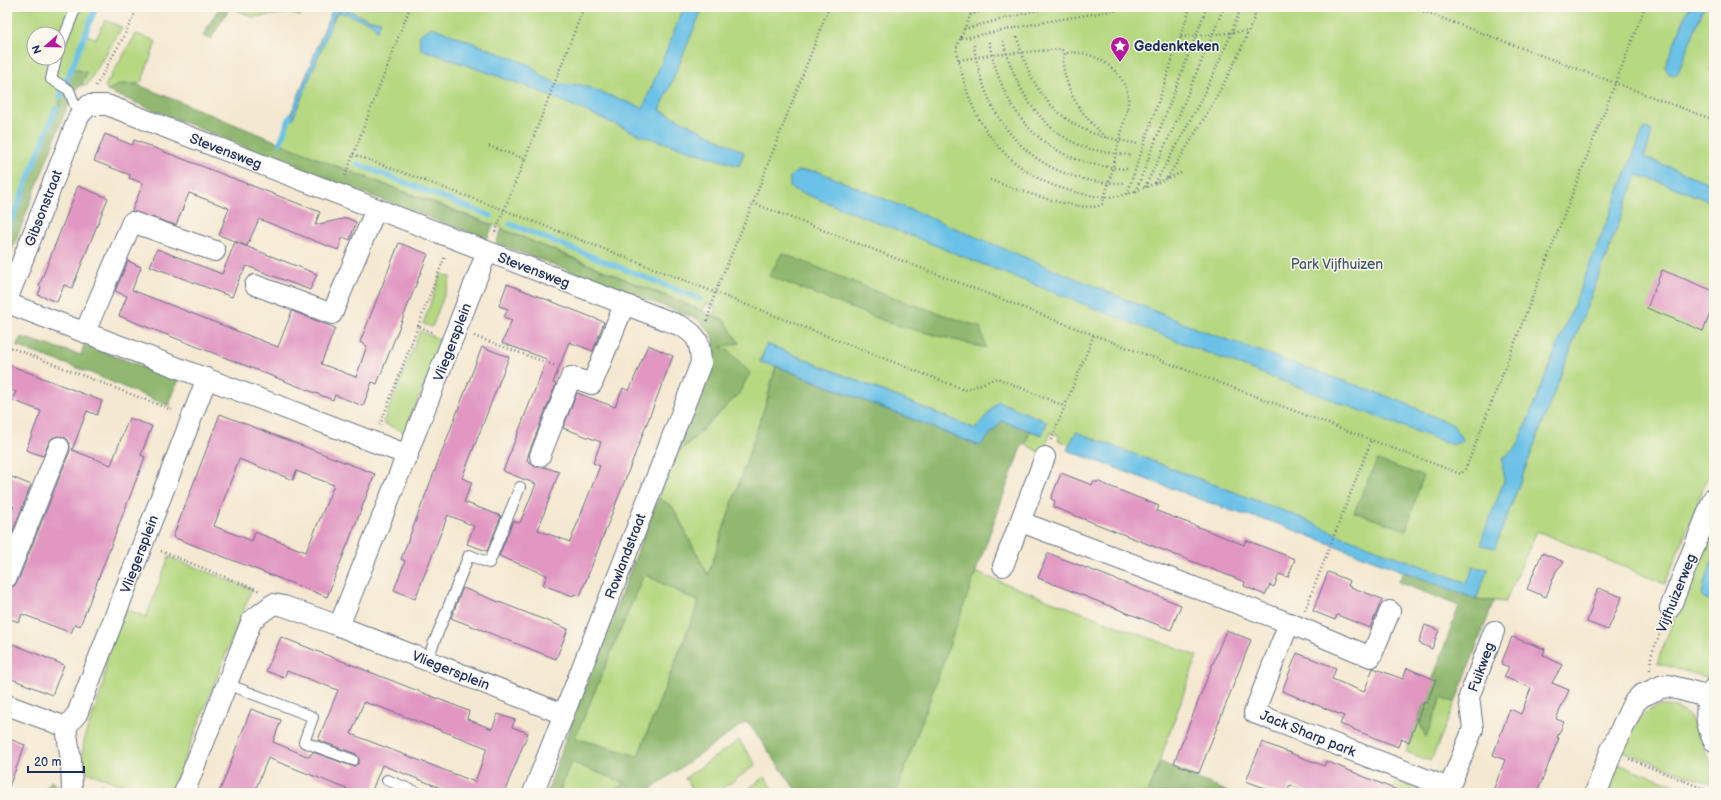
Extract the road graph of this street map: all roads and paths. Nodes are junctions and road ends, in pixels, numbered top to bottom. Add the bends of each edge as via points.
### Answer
1 (76, 7) edge
2 (138, 7) edge
3 (410, 7) edge
4 (584, 7) edge
5 (829, 7) edge
6 (974, 7) edge
7 (994, 7) edge
8 (1050, 7) edge
9 (1135, 7) edge
10 (1207, 7) edge
11 (1224, 7) edge
12 (1241, 7) edge
13 (1258, 7) edge
14 (1412, 7) edge
15 (1645, 7) edge
16 (1190, 8) dead end
17 (970, 15) junction
18 (964, 29) junction
19 (1249, 31) junction
20 (66, 32) edge
21 (1232, 33) junction
22 (1213, 34) junction
23 (1197, 35) junction
24 (1017, 37) dead end
25 (1181, 37) junction
26 (960, 39) junction
27 (1003, 41) dead end
28 (989, 42) dead end
29 (974, 45) dead end
30 (1021, 52) junction
31 (1065, 53) junction
32 (1006, 54) junction
33 (991, 55) junction
34 (976, 58) junction
35 (959, 60) junction
36 (54, 66) edge
37 (1616, 83) junction
38 (96, 86) dead end
39 (79, 116) junction
40 (1714, 120) edge
41 (1105, 137) junction
42 (1119, 140) junction
43 (1138, 144) dead end
44 (488, 146) dead end
45 (353, 154) junction
46 (1116, 154) junction
47 (1130, 155) dead end
48 (525, 159) junction
49 (1112, 168) junction
50 (1127, 169) dead end
51 (1181, 173) dead end
52 (1167, 178) junction
53 (990, 180) dead end
54 (1108, 183) junction
55 (1124, 183) dead end
56 (1155, 183) junction
57 (1145, 187) junction
58 (1136, 191) junction
59 (1127, 194) junction
60 (338, 195) junction
61 (1104, 197) junction
62 (754, 203) junction
63 (376, 209) junction
64 (504, 210) junction
65 (452, 238) junction
66 (215, 251) dead end
67 (487, 252) junction
68 (255, 285) dead end
69 (715, 293) junction
70 (7, 302) edge
71 (624, 305) junction
72 (418, 326) junction
73 (84, 332) junction
74 (455, 335) junction
75 (1094, 335) junction
76 (7, 346) edge
77 (701, 346) junction
78 (571, 377) junction
79 (207, 378) junction
80 (1064, 406) junction
81 (192, 418) junction
82 (1371, 441) junction
83 (373, 442) junction
84 (58, 447) dead end
85 (408, 455) junction
86 (540, 456) dead end
87 (1045, 457) joint
88 (520, 487) dead end
89 (1714, 497) edge
90 (1021, 522) junction
91 (143, 543) junction
92 (1003, 566) dead end
93 (7, 576) edge
94 (273, 604) junction
95 (1670, 608) joint
96 (1390, 611) dead end
97 (339, 626) junction
98 (1294, 626) junction
99 (1494, 631) dead end
100 (427, 660) junction
101 (227, 684) junction
102 (1652, 691) junction
103 (1712, 693) edge
104 (7, 705) edge
105 (563, 714) junction
106 (66, 727) junction
107 (1714, 740) edge
108 (1611, 752) junction
109 (353, 760) dead end
110 (386, 780) dead end
111 (1699, 787) junction
112 (1448, 791) edge
113 (1714, 792) edge
114 (72, 793) edge
115 (184, 793) edge
116 (419, 793) edge
117 (533, 793) edge
118 (1596, 793) edge
119 (1697, 793) edge

1 - 20 lane
2 - 38 path
3 - 45 path
4 - 48 path
5 - 62 path
6 - 17 path
7 - 17 path
8 - 18 path
9 - 26 path
10 - 23 path
11 - 22 path
12 - 21 path
13 - 19 path
14 - 37 path
15 - 37 path
16 - 25 path
17 - 18 path
18 - 26 path
19 - 21 path
19 - 52 path via 1209,112
21 - 22 path
21 - 56 path via 1185,132
22 - 23 path
22 - 57 path via 1173,129
23 - 25 path
23 - 58 path
24 - 30 path
25 - 59 path
26 - 35 path via 957,48
27 - 32 path
28 - 33 path
29 - 34 path
30 - 31 path via 1061,49
30 - 32 path
30 - 41 path via 1037,89 1048,101 1080,128
31 - 41 path via 1063,67 1070,93 1083,114
31 - 42 path via 1095,57 1115,71 1125,83 1128,105
32 - 33 path
32 - 46 path via 1015,79 1041,119 1072,141 1090,149
33 - 34 path
33 - 49 path via 1012,106 1041,141 1074,159
34 - 35 path
34 - 54 path via 980,80 998,119 1028,152 1047,164 1081,178
35 - 61 path via 974,109 996,144 1009,159 1045,182 1069,191
36 - 39 lane via 51,79 69,90
37 - 40 path
37 - 82 path via 1466,468 1461,474
39 - 60 street, Stevensweg via 89,105 107,105
39 - 70 street, Gibsonstraat
41 - 42 path
42 - 43 path
42 - 46 path
44 - 48 path
45 - 60 path
45 - 64 path
46 - 47 path
46 - 49 path
48 - 64 path
49 - 50 path
49 - 54 path
51 - 52 path
52 - 56 path
53 - 61 path via 1057,202 1098,207
54 - 55 path
54 - 61 path
56 - 57 path
57 - 58 path
58 - 59 path
59 - 61 path via 1114,198
60 - 63 street, Stevensweg
62 - 69 path
62 - 75 path
63 - 65 street, Stevensweg
63 - 68 street via 332,314
64 - 67 path
64 - 69 path
65 - 67 street, Stevensweg
65 - 72 path
66 - 73 street via 132,222
67 - 71 street, Stevensweg
67 - 74 street, Vliegersplein
69 - 77 path
69 - 80 path via 965,390 997,378
70 - 73 street
71 - 77 street, Stevensweg via 681,326 693,333
71 - 78 street via 592,384
72 - 74 path
72 - 83 path
73 - 79 street
74 - 78 path via 567,370
74 - 85 street, Vliegersplein
75 - 80 path
75 - 82 path
76 - 81 path
77 - 105 street, Rowlandstraat via 701,363
78 - 86 street
79 - 81 street, Vliegersplein
79 - 83 street
80 - 87 path
81 - 91 street, Vliegersplein
82 - 98 path via 1338,526
83 - 85 street
84 - 93 street
85 - 97 street, Vliegersplein
87 - 90 street
88 - 100 lane via 489,563 469,555
89 - 95 street, Vijfhuizerweg
90 - 92 street
90 - 98 street
91 - 94 path via 260,590
91 - 106 street, Vliegersplein via 78,714
94 - 97 street, Vliegersplein
94 - 101 street via 252,620
95 - 102 path, Vijfhuizerweg via 1651,656 1649,676
96 - 98 street via 1371,657
97 - 100 street, Vliegersplein
98 - 112 street, Jack Sharp park via 1254,713
99 - 112 street, Fuikweg via 1469,697 1473,729
100 - 105 street, Vliegersplein
101 - 109 lane via 313,717 304,742
101 - 115 street
102 - 103 street via 1670,686
102 - 108 street via 1634,703
103 - 107 street via 1706,712
104 - 106 street
105 - 117 street, Rowlandstraat
106 - 114 street
108 - 111 path
108 - 118 street
110 - 116 lane
111 - 113 path
111 - 119 path

